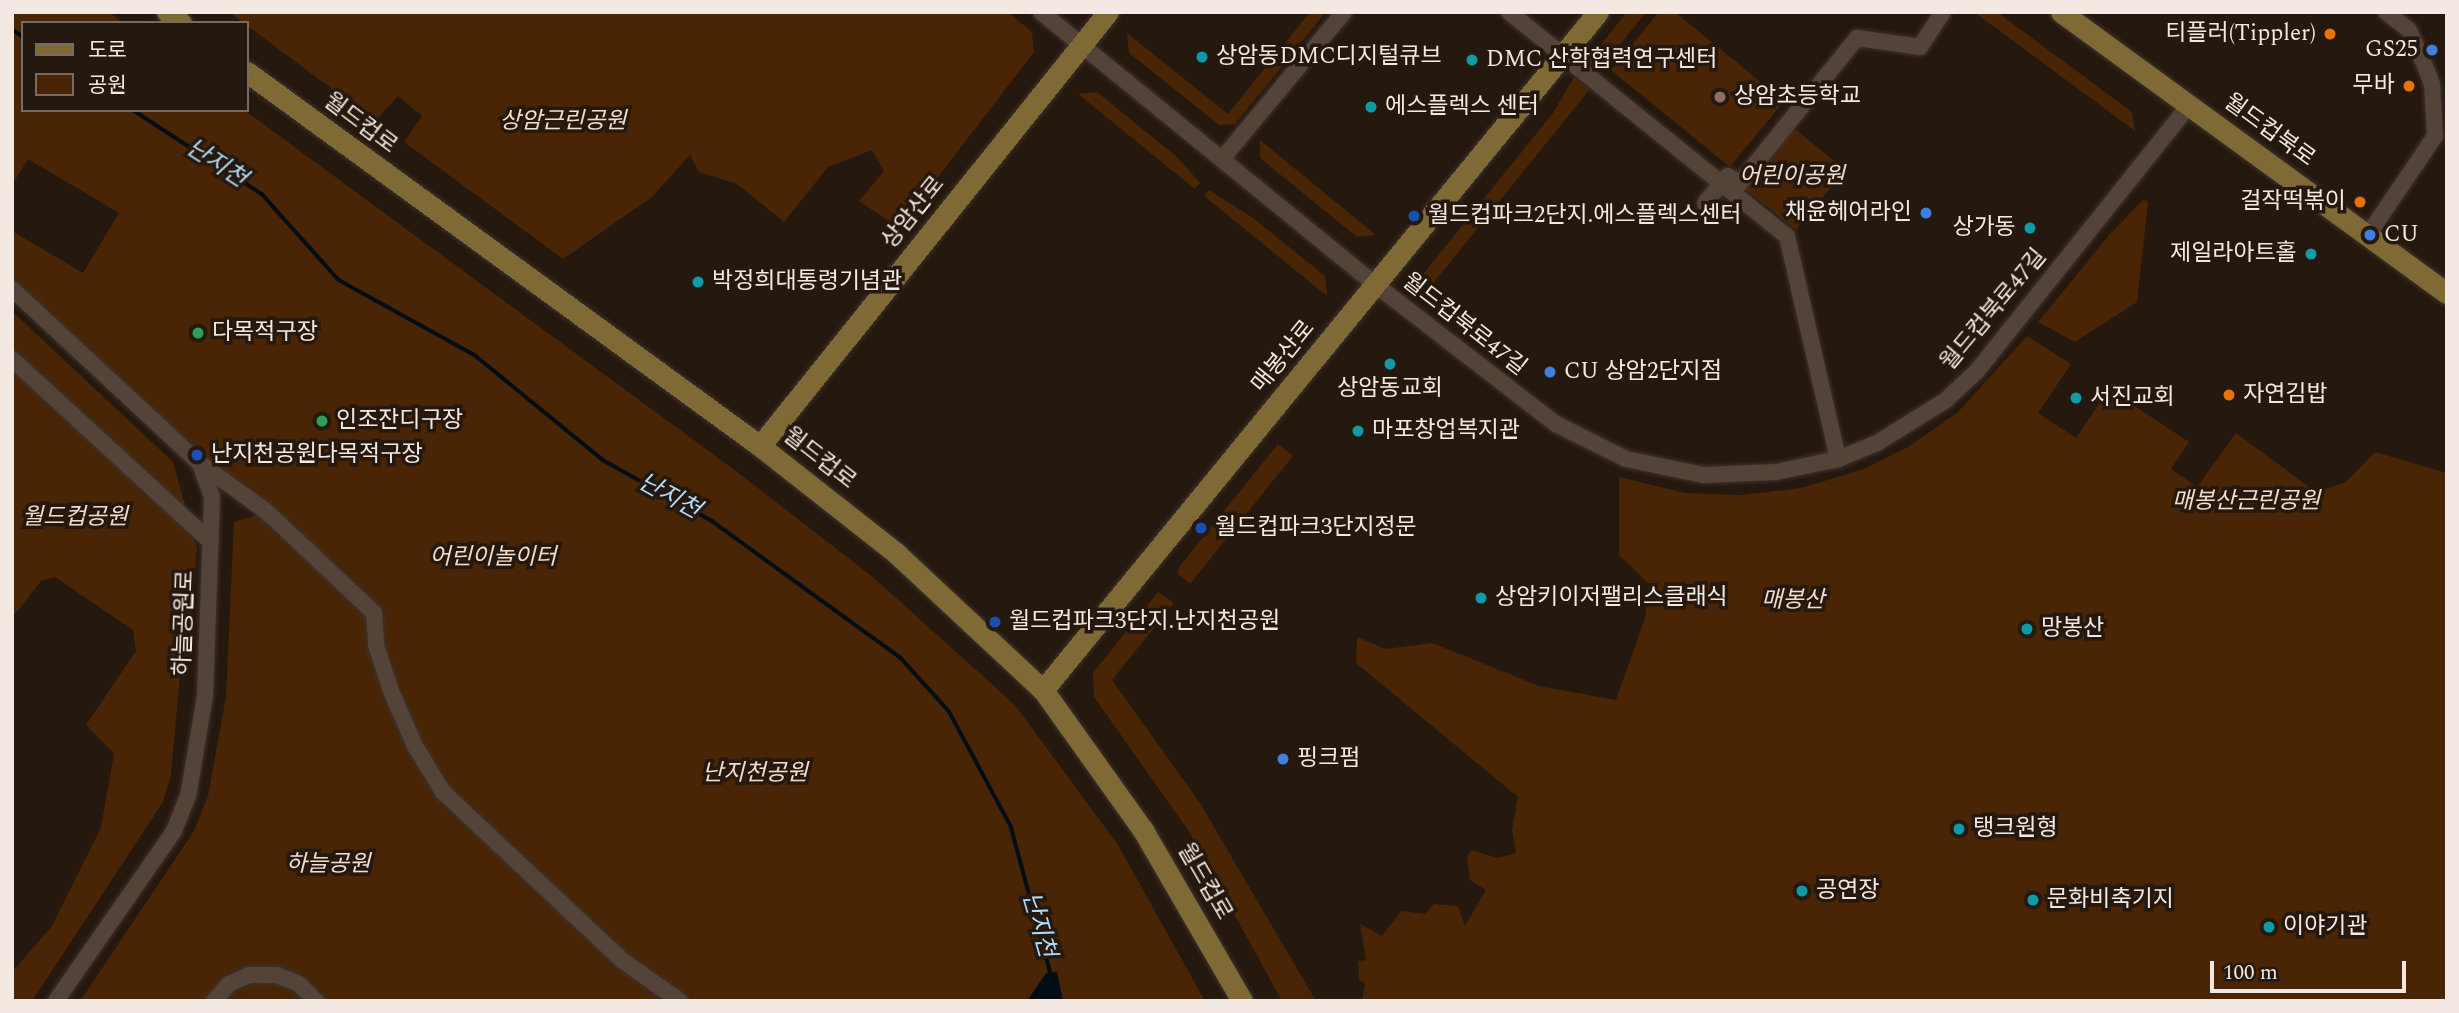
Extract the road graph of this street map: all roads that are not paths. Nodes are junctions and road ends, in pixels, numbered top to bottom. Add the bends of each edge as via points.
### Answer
1 (1041, 12) edge
2 (1108, 12) edge
3 (1344, 12) edge
4 (1509, 12) edge
5 (1598, 12) edge
6 (1943, 12) edge
7 (2061, 12) edge
8 (2386, 12) edge
9 (1082, 45) junction
10 (1562, 55) junction
11 (248, 73) edge
12 (2447, 102) edge
13 (2189, 105) junction
14 (2432, 111) junction
15 (2441, 141) edge
16 (1222, 159) junction
17 (1705, 203) dead end
18 (2368, 235) junction
19 (1376, 285) junction
20 (12, 289) edge
21 (2447, 293) edge
22 (12, 359) edge
23 (760, 446) junction
24 (1838, 459) junction
25 (200, 464) junction
26 (211, 542) junction
27 (1043, 690) junction
28 (56, 1001) edge
29 (214, 1001) edge
30 (316, 1001) edge
31 (680, 1001) edge
32 (1242, 1001) edge

1 - 9 street
2 - 9 main road, 상암산로
3 - 16 street
4 - 10 street
5 - 10 main road, 매봉산로
6 - 17 street via 1920,47 1857,38 1738,184 1728,176
7 - 13 main road, 월드컵북로
8 - 14 street via 2409,30 2432,84
9 - 16 street
9 - 23 main road, 상암산로
10 - 19 main road, 매봉산로
10 - 24 street via 1787,236
11 - 23 main road, 월드컵로
12 - 14 street
13 - 18 main road, 월드컵북로
13 - 24 street, 월드컵북로47길 via 1977,371 1913,422
14 - 15 street
15 - 18 street
16 - 19 street
18 - 21 main road, 월드컵북로
19 - 24 street, 월드컵북로47길 via 1556,424 1626,459 1704,475 1743,475
19 - 27 main road, 매봉산로
20 - 25 street, 하늘공원로
22 - 26 street
23 - 27 main road, 월드컵로 via 897,554
25 - 26 street, 하늘공원로 via 212,497
25 - 31 street via 267,512 374,613 376,645 391,691 415,747 443,792 623,961
26 - 28 street, 하늘공원로 via 205,696 188,796 174,831
27 - 32 main road, 월드컵로 via 1143,831
29 - 30 street via 229,984 249,975 277,975 299,984

